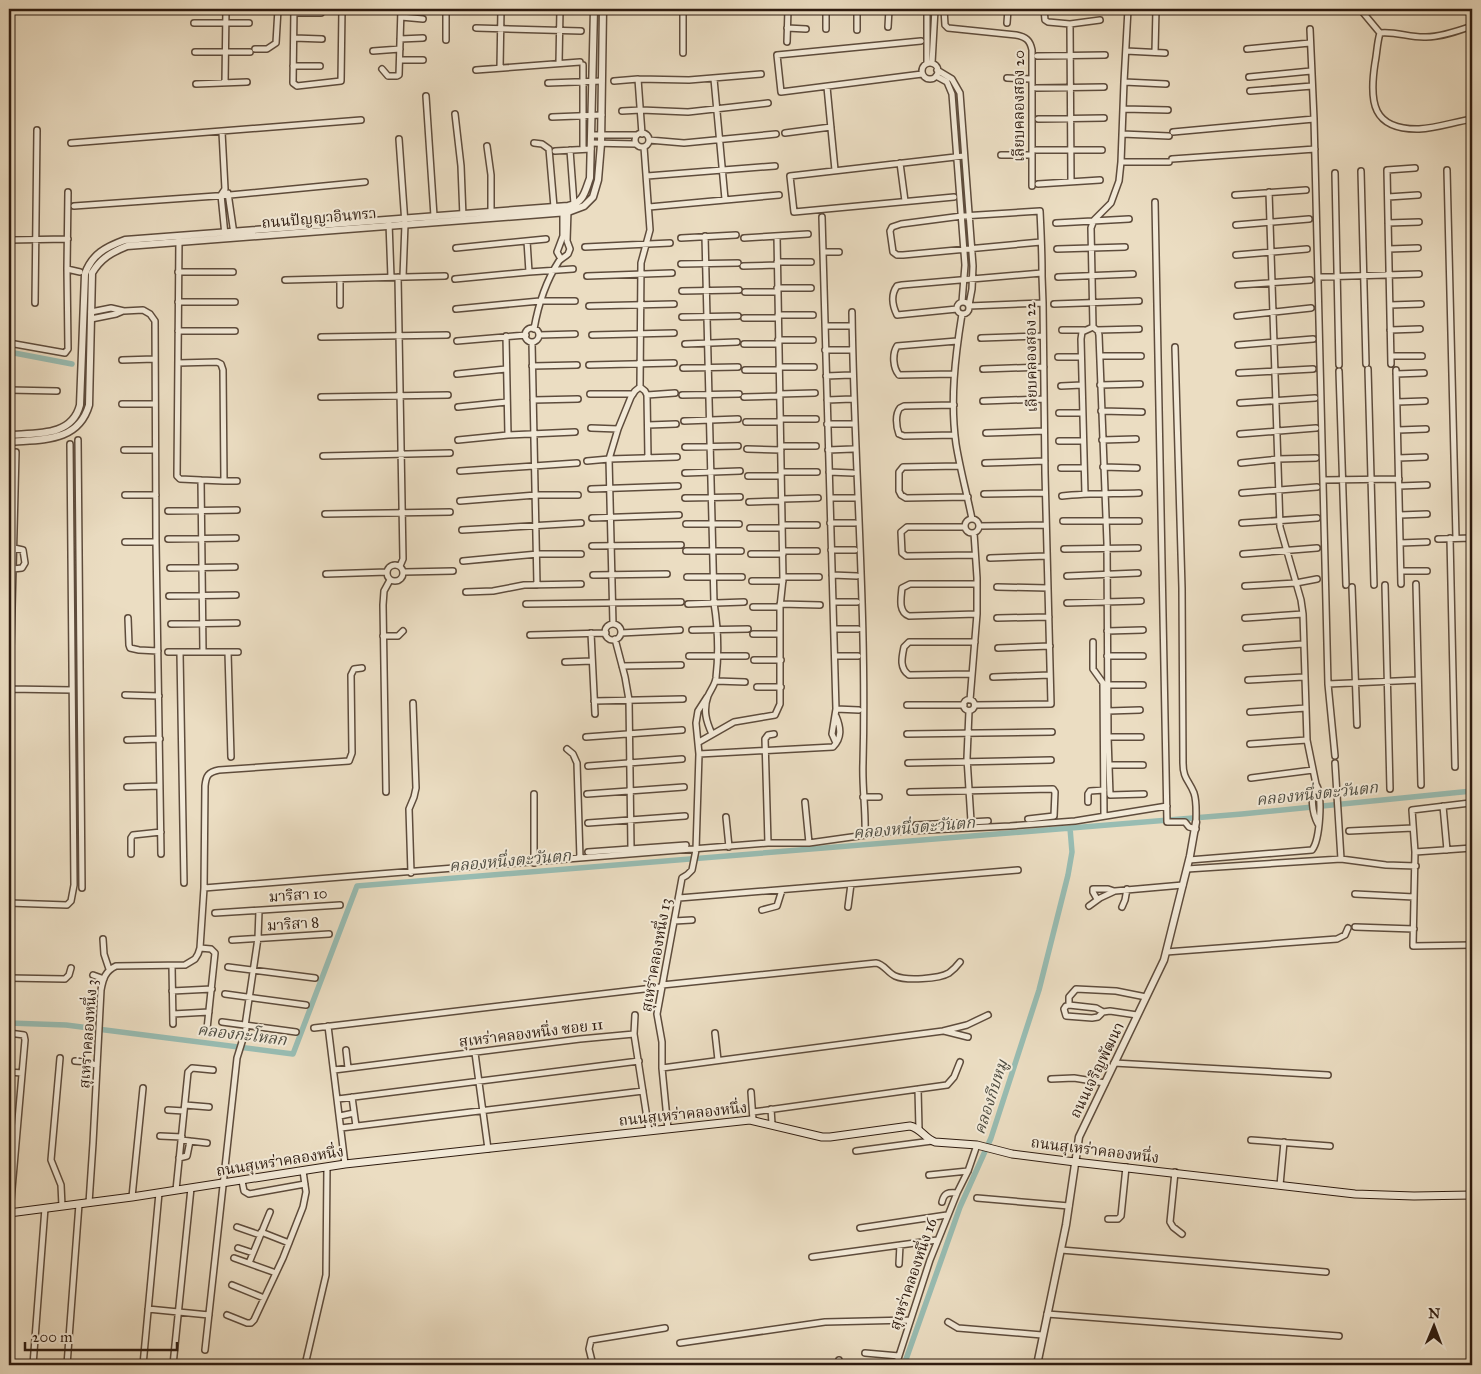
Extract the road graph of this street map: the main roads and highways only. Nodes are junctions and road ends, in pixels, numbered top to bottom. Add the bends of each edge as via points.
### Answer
1 (1472, 1195) edge
2 (9, 1213) edge

1 - 2 main road, ถนนสุเหร่าคลองหนึ่ง via 1355,1194 1075,1162 978,1145 932,1141 919,1129 910,1126 830,1137 815,1136 753,1116 668,1129 345,1164 242,1182

